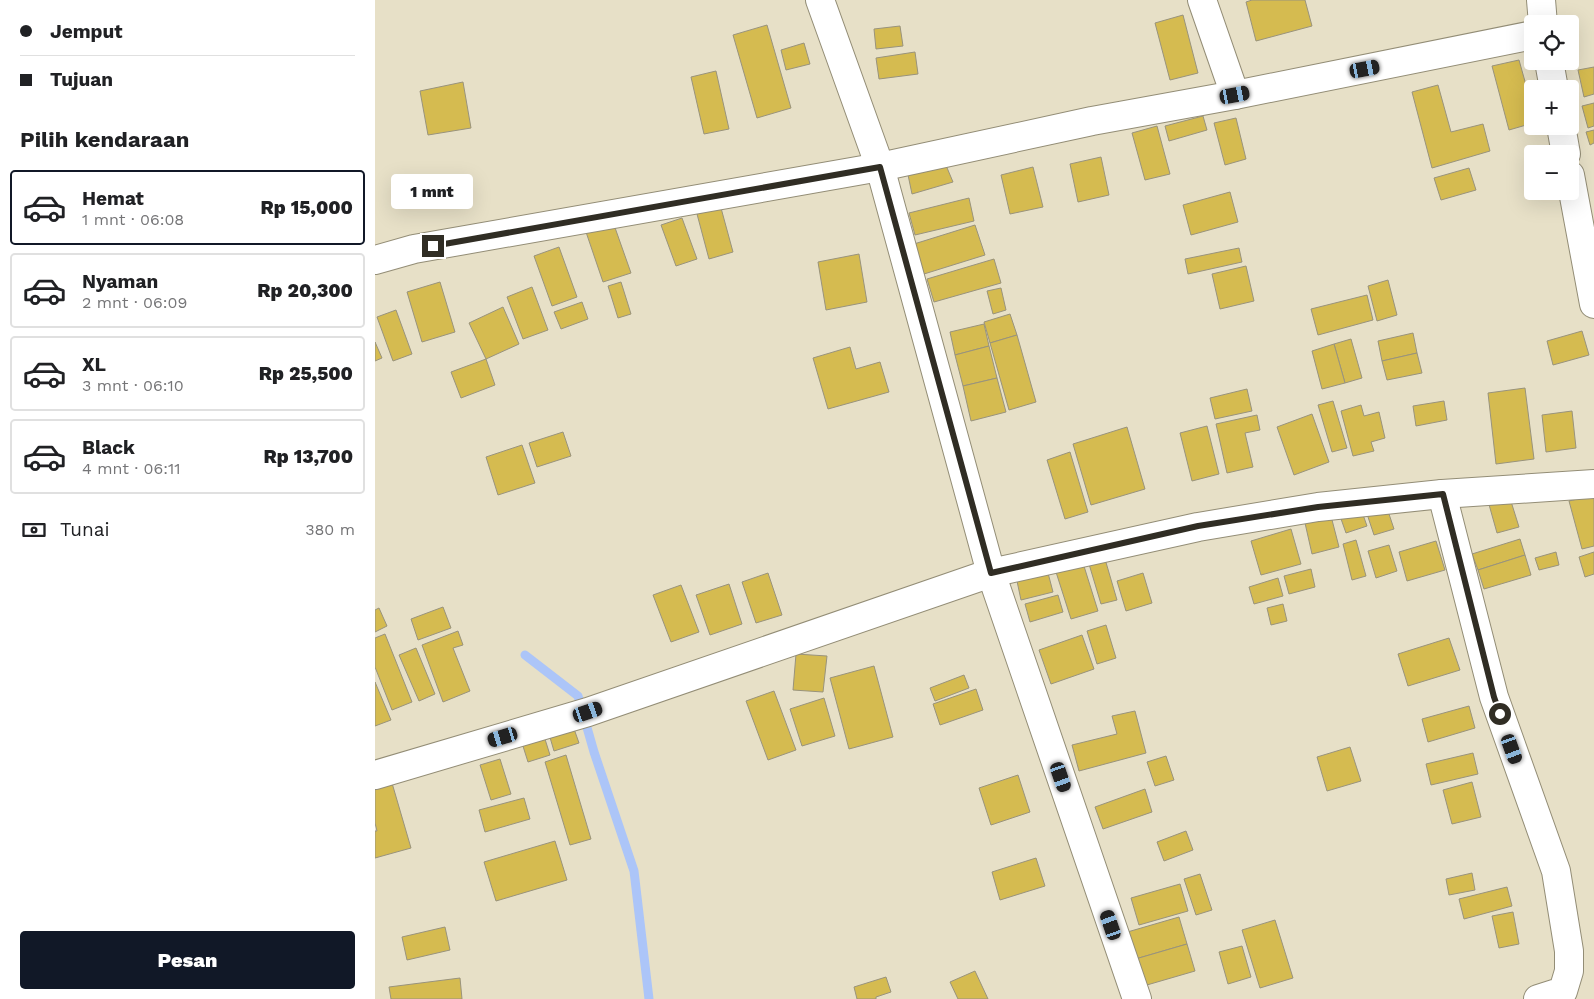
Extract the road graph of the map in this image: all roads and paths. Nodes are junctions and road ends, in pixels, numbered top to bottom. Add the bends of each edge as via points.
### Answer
1 (820, 0) edge
2 (1202, 0) edge
3 (1541, 0) edge
4 (1542, 15) edge
5 (1524, 37) edge
6 (1235, 95) junction
7 (880, 167) junction
8 (1575, 200) edge
9 (376, 255) edge
10 (1594, 304) edge
11 (1594, 484) edge
12 (1443, 494) junction
13 (991, 573) junction
14 (375, 775) edge
15 (1137, 999) edge
16 (1538, 999) edge

1 - 7 street
2 - 6 street
3 - 4 street
5 - 6 street
6 - 7 street via 1091,121
7 - 9 street
7 - 13 street
8 - 10 street
11 - 12 street
12 - 13 street via 1318,507 1198,526
12 - 16 street via 1494,697 1556,871 1569,951 1569,972 1563,991
13 - 14 street via 582,713
13 - 15 street

